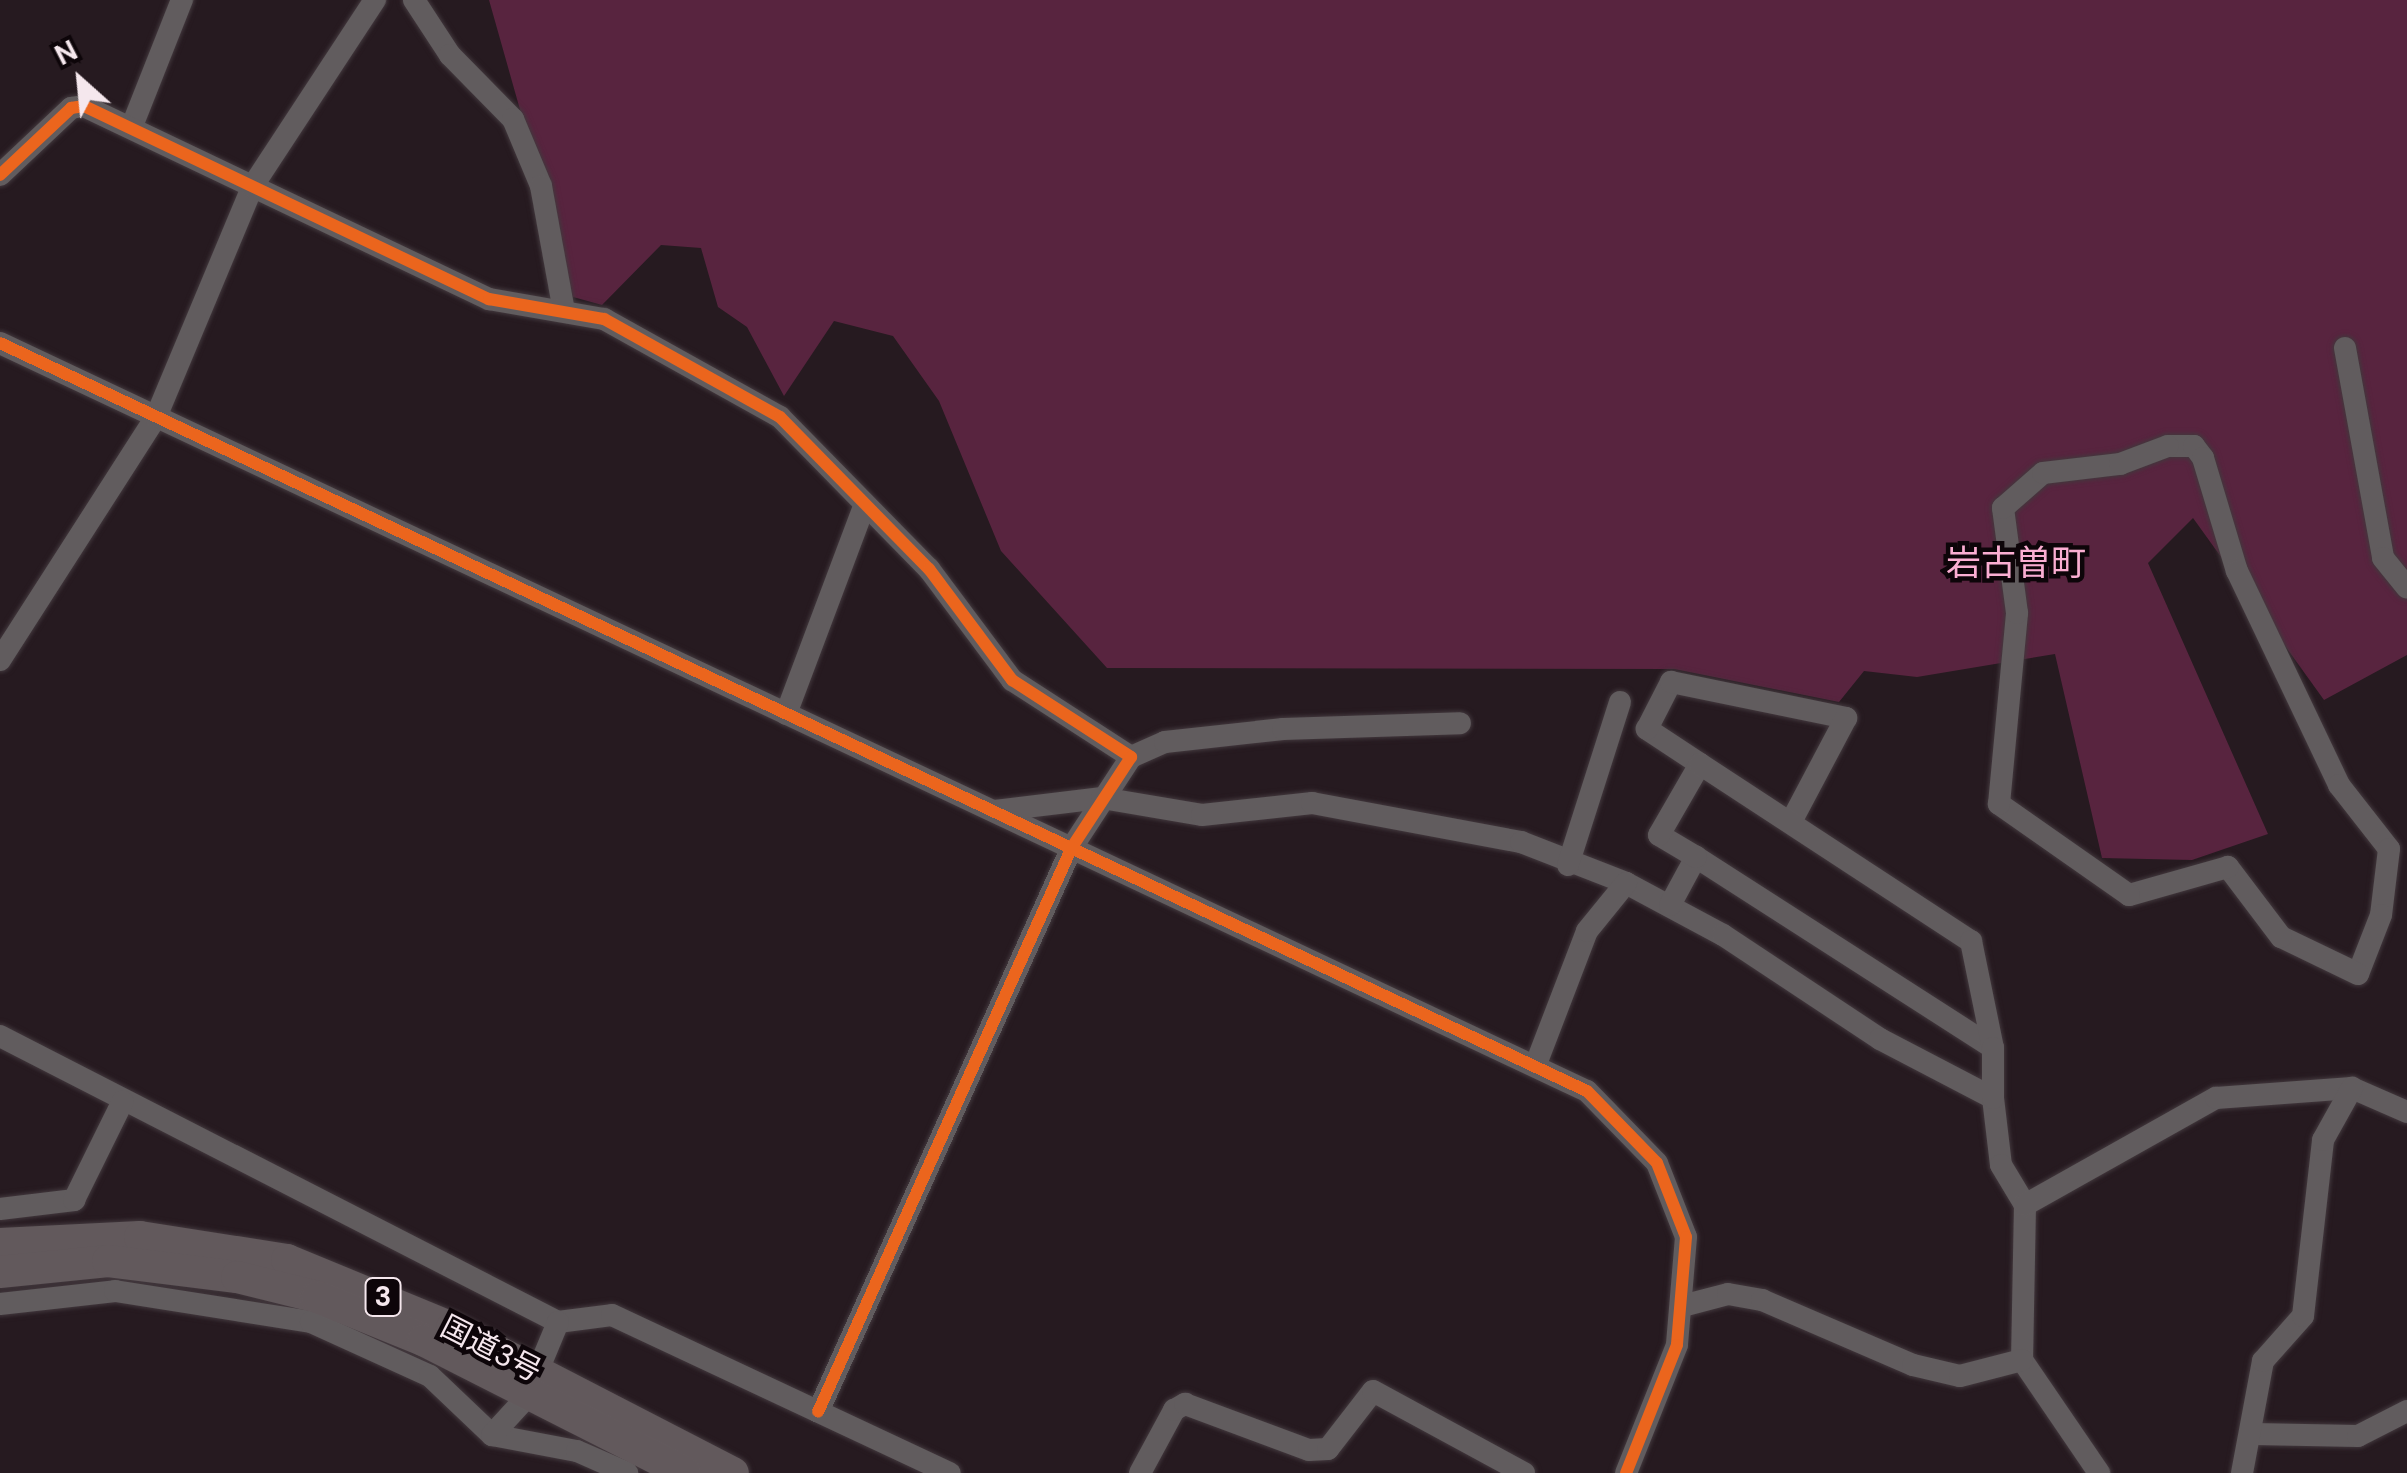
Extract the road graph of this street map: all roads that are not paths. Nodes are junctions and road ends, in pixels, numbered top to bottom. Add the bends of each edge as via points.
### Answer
1 (182, 0) edge
2 (375, 0) edge
3 (414, 0) edge
4 (132, 126) junction
5 (0, 175) edge
6 (252, 187) junction
7 (562, 306) junction
8 (0, 343) edge
9 (2345, 348) dead end
10 (156, 417) junction
11 (865, 504) junction
12 (2407, 588) edge
13 (0, 660) edge
14 (1620, 702) dead end
15 (786, 714) junction
16 (1460, 723) dead end
17 (1131, 757) junction
18 (1700, 764) junction
19 (1102, 798) junction
20 (994, 811) junction
21 (1792, 820) junction
22 (1072, 847) junction
23 (2389, 849) joint
24 (1696, 858) junction
25 (1568, 865) junction
26 (1626, 883) junction
27 (1670, 905) junction
28 (0, 1036) edge
29 (1993, 1048) junction
30 (1536, 1064) junction
31 (2352, 1088) junction
32 (1993, 1098) junction
33 (122, 1101) junction
34 (2407, 1112) edge
35 (2025, 1205) junction
36 (0, 1208) edge
37 (0, 1244) edge
38 (0, 1272) edge
39 (0, 1304) edge
40 (1686, 1305) junction
41 (558, 1322) junction
42 (2022, 1360) junction
43 (531, 1385) junction
44 (818, 1412) junction
45 (2407, 1412) edge
46 (2253, 1434) junction
47 (492, 1435) junction
48 (905, 1462) edge
49 (627, 1473) edge
50 (684, 1473) edge
51 (733, 1473) edge
52 (950, 1473) edge
53 (1140, 1473) edge
54 (1524, 1473) edge
55 (1626, 1473) edge
56 (2100, 1473) edge
57 (2242, 1473) edge

1 - 4 street
2 - 6 street
3 - 7 street via 450,55 513,118 541,186
4 - 5 street via 71,108
4 - 6 street
6 - 7 street via 489,299
6 - 10 street
7 - 11 street via 604,319 780,417
8 - 10 street
9 - 12 street via 2383,558
10 - 13 street
10 - 15 street
11 - 15 street
11 - 17 street via 929,569 1012,680
14 - 25 street
15 - 20 street
16 - 17 street via 1282,729 1165,742
17 - 19 street
18 - 21 street
18 - 21 street via 1647,729 1671,682 1846,718
18 - 24 street via 1659,835
19 - 20 street
19 - 22 street
19 - 25 street via 1202,816 1312,803 1522,842
20 - 22 street
21 - 29 street via 1971,941
22 - 30 street
22 - 44 street
23 - 23 street via 2339,785 2237,572 2194,446 2043,474 2020,486 2003,508 2017,613 1999,804 2128,895 2228,867 2281,937 2358,974 2380,915
24 - 27 street
24 - 29 street
25 - 26 street
26 - 27 street
26 - 30 street via 1588,931
27 - 32 street via 1921,1064
28 - 33 street
29 - 32 street
30 - 40 street via 1588,1091 1657,1163 1686,1237
31 - 34 street
31 - 35 street via 2188,1107 2161,1135 2105,1154
31 - 46 street via 2324,1140 2303,1316 2262,1361
32 - 35 street via 2001,1165
33 - 36 street via 74,1200
33 - 41 street
35 - 42 street
37 - 43 highway, 国道3号 / 3 via 140,1237 287,1260 411,1309
38 - 43 highway, 国道3号 / 3 via 108,1261 237,1277 317,1297
39 - 47 street via 114,1291 310,1322 430,1376
40 - 42 street via 1728,1294 1762,1300 1912,1365 1960,1376
40 - 55 street via 1662,1398
41 - 43 street
41 - 44 street via 612,1315
42 - 56 street
43 - 47 street
43 - 50 highway, 国道3号 / 3
43 - 51 highway, 国道3号 / 3
44 - 48 street
45 - 46 street via 2358,1436
46 - 57 street
47 - 49 street via 577,1451
48 - 52 street
53 - 54 street via 1174,1410 1185,1404 1309,1450 1328,1449 1374,1391

